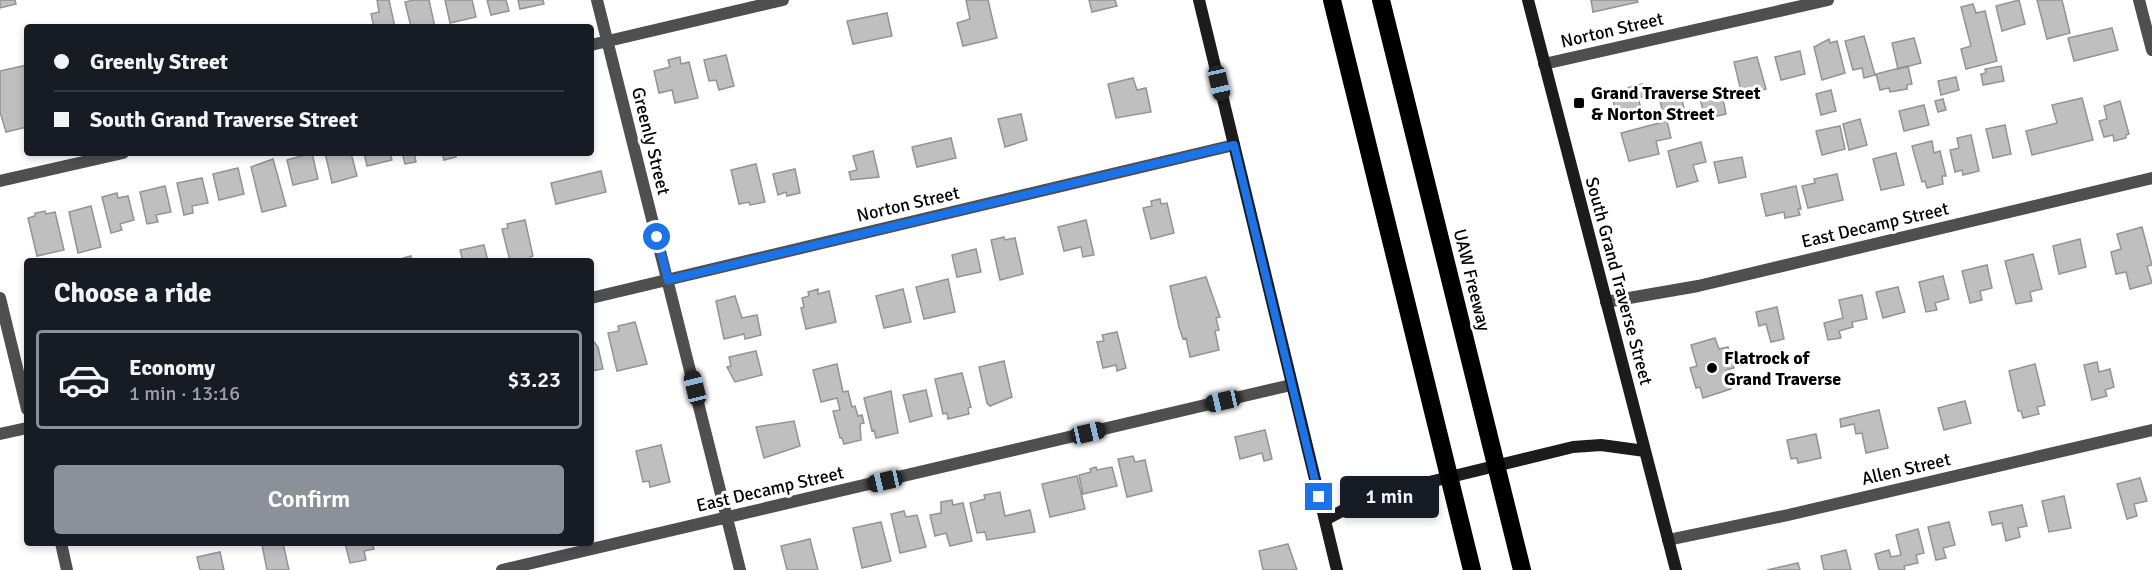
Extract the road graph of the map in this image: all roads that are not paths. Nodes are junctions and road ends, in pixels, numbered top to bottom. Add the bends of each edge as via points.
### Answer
1 (597, 0) edge
2 (783, 0) edge
3 (1199, 0) edge
4 (1332, 0) edge
5 (1381, 0) edge
6 (1528, 0) edge
7 (1828, 0) edge
8 (2139, 0) edge
9 (607, 41) junction
10 (594, 44) edge
11 (2152, 50) edge
12 (1544, 64) junction
13 (1234, 145) junction
14 (110, 156) edge
15 (2152, 178) edge
16 (0, 181) edge
17 (668, 280) junction
18 (594, 297) edge
19 (0, 298) edge
20 (1606, 303) junction
21 (1291, 385) junction
22 (24, 397) edge
23 (24, 429) edge
24 (2152, 430) edge
25 (0, 434) edge
26 (1645, 451) junction
27 (727, 518) junction
28 (1324, 520) junction
29 (1668, 540) junction
30 (62, 546) edge
31 (68, 570) edge
32 (502, 570) edge
33 (740, 570) edge
34 (1337, 570) edge
35 (1472, 570) edge
36 (1522, 570) edge
37 (1676, 570) edge

1 - 9 street, Greenly Street
2 - 9 street
3 - 13 main road
4 - 35 highway
5 - 36 highway, UAW Freeway
6 - 12 main road, South Grand Traverse Street
7 - 12 street, Norton Street
8 - 11 street
9 - 10 street
9 - 17 street, Greenly Street
12 - 20 main road, South Grand Traverse Street
13 - 17 street, Norton Street
13 - 21 main road
14 - 16 street
15 - 20 street, East Decamp Street via 1698,286
17 - 18 street, Norton Street
17 - 27 street, Greenly Street
19 - 22 street
20 - 26 main road, South Grand Traverse Street
21 - 27 street, East Decamp Street
21 - 28 main road
23 - 25 street
24 - 29 street, Allen Street
26 - 28 main road via 1601,445 1573,447 1368,497
26 - 29 main road, South Grand Traverse Street
27 - 32 street, East Decamp Street
27 - 33 street, Greenly Street
28 - 34 main road
29 - 37 main road, South Grand Traverse Street
30 - 31 street

